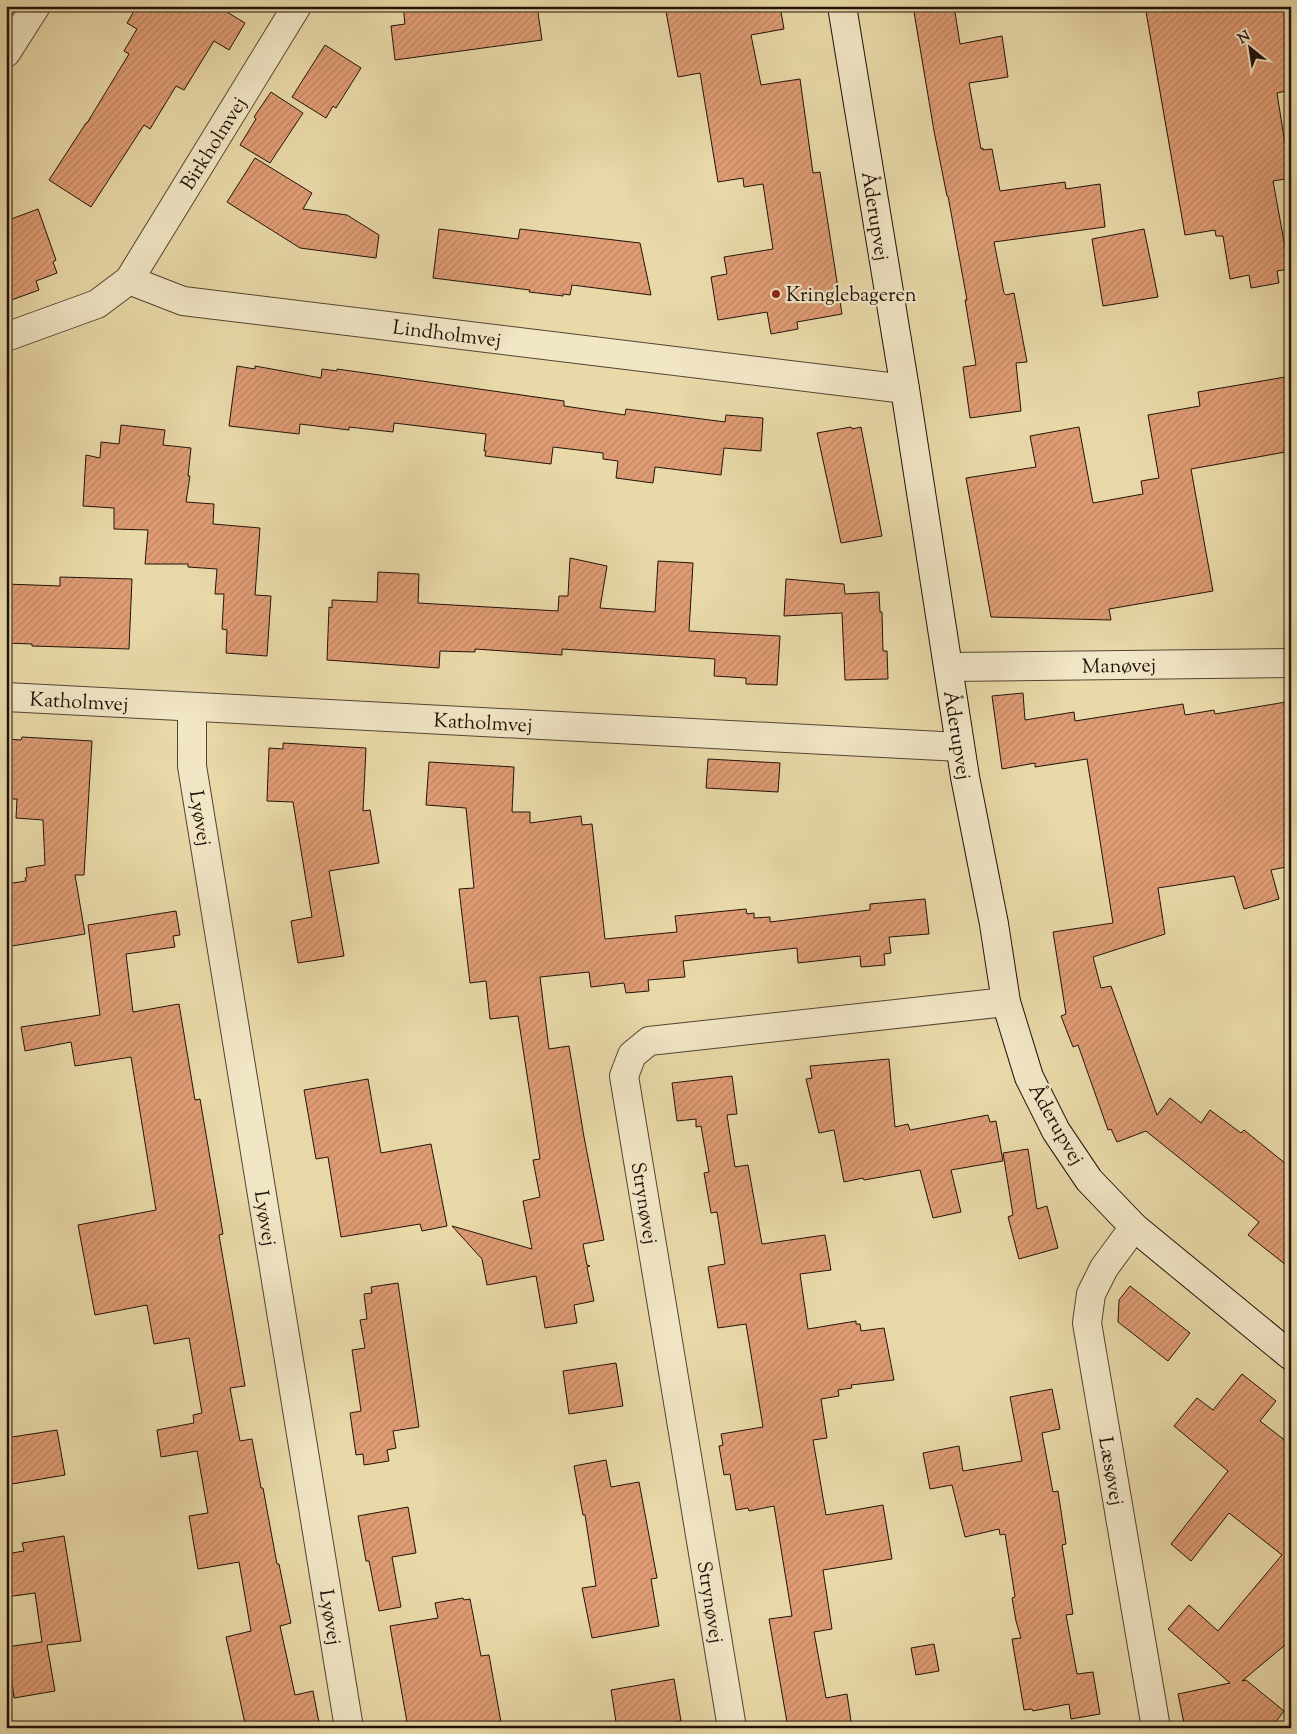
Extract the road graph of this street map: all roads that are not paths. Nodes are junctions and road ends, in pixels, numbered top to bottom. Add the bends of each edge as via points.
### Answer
1 (36, 6) edge
2 (297, 6) edge
3 (842, 6) edge
4 (6, 53) edge
5 (129, 280) junction
6 (6, 337) edge
7 (905, 389) junction
8 (1291, 663) edge
9 (948, 667) junction
10 (6, 696) edge
11 (192, 707) junction
12 (960, 747) junction
13 (1006, 1002) junction
14 (1134, 1227) junction
15 (1291, 1356) edge
16 (349, 1728) edge
17 (732, 1728) edge
18 (1156, 1728) edge

1 - 4 street
2 - 5 street, Birkholmvej
3 - 7 street, Åderupvej
5 - 6 street via 97,304
5 - 7 street, Lindholmvej via 183,301
7 - 9 street, Åderupvej
8 - 9 street, Manøvej
9 - 12 street, Åderupvej
10 - 11 street, Katholmvej
11 - 12 street, Katholmvej
11 - 16 street, Lyøvej via 192,766
12 - 13 street, Åderupvej
13 - 14 street, Åderupvej via 1030,1076 1056,1131 1089,1180
13 - 17 street, Strynøvej via 649,1041 632,1055 624,1076
14 - 15 street, Åderupvej
14 - 18 street, Læsøvej via 1104,1268 1091,1294 1087,1322

